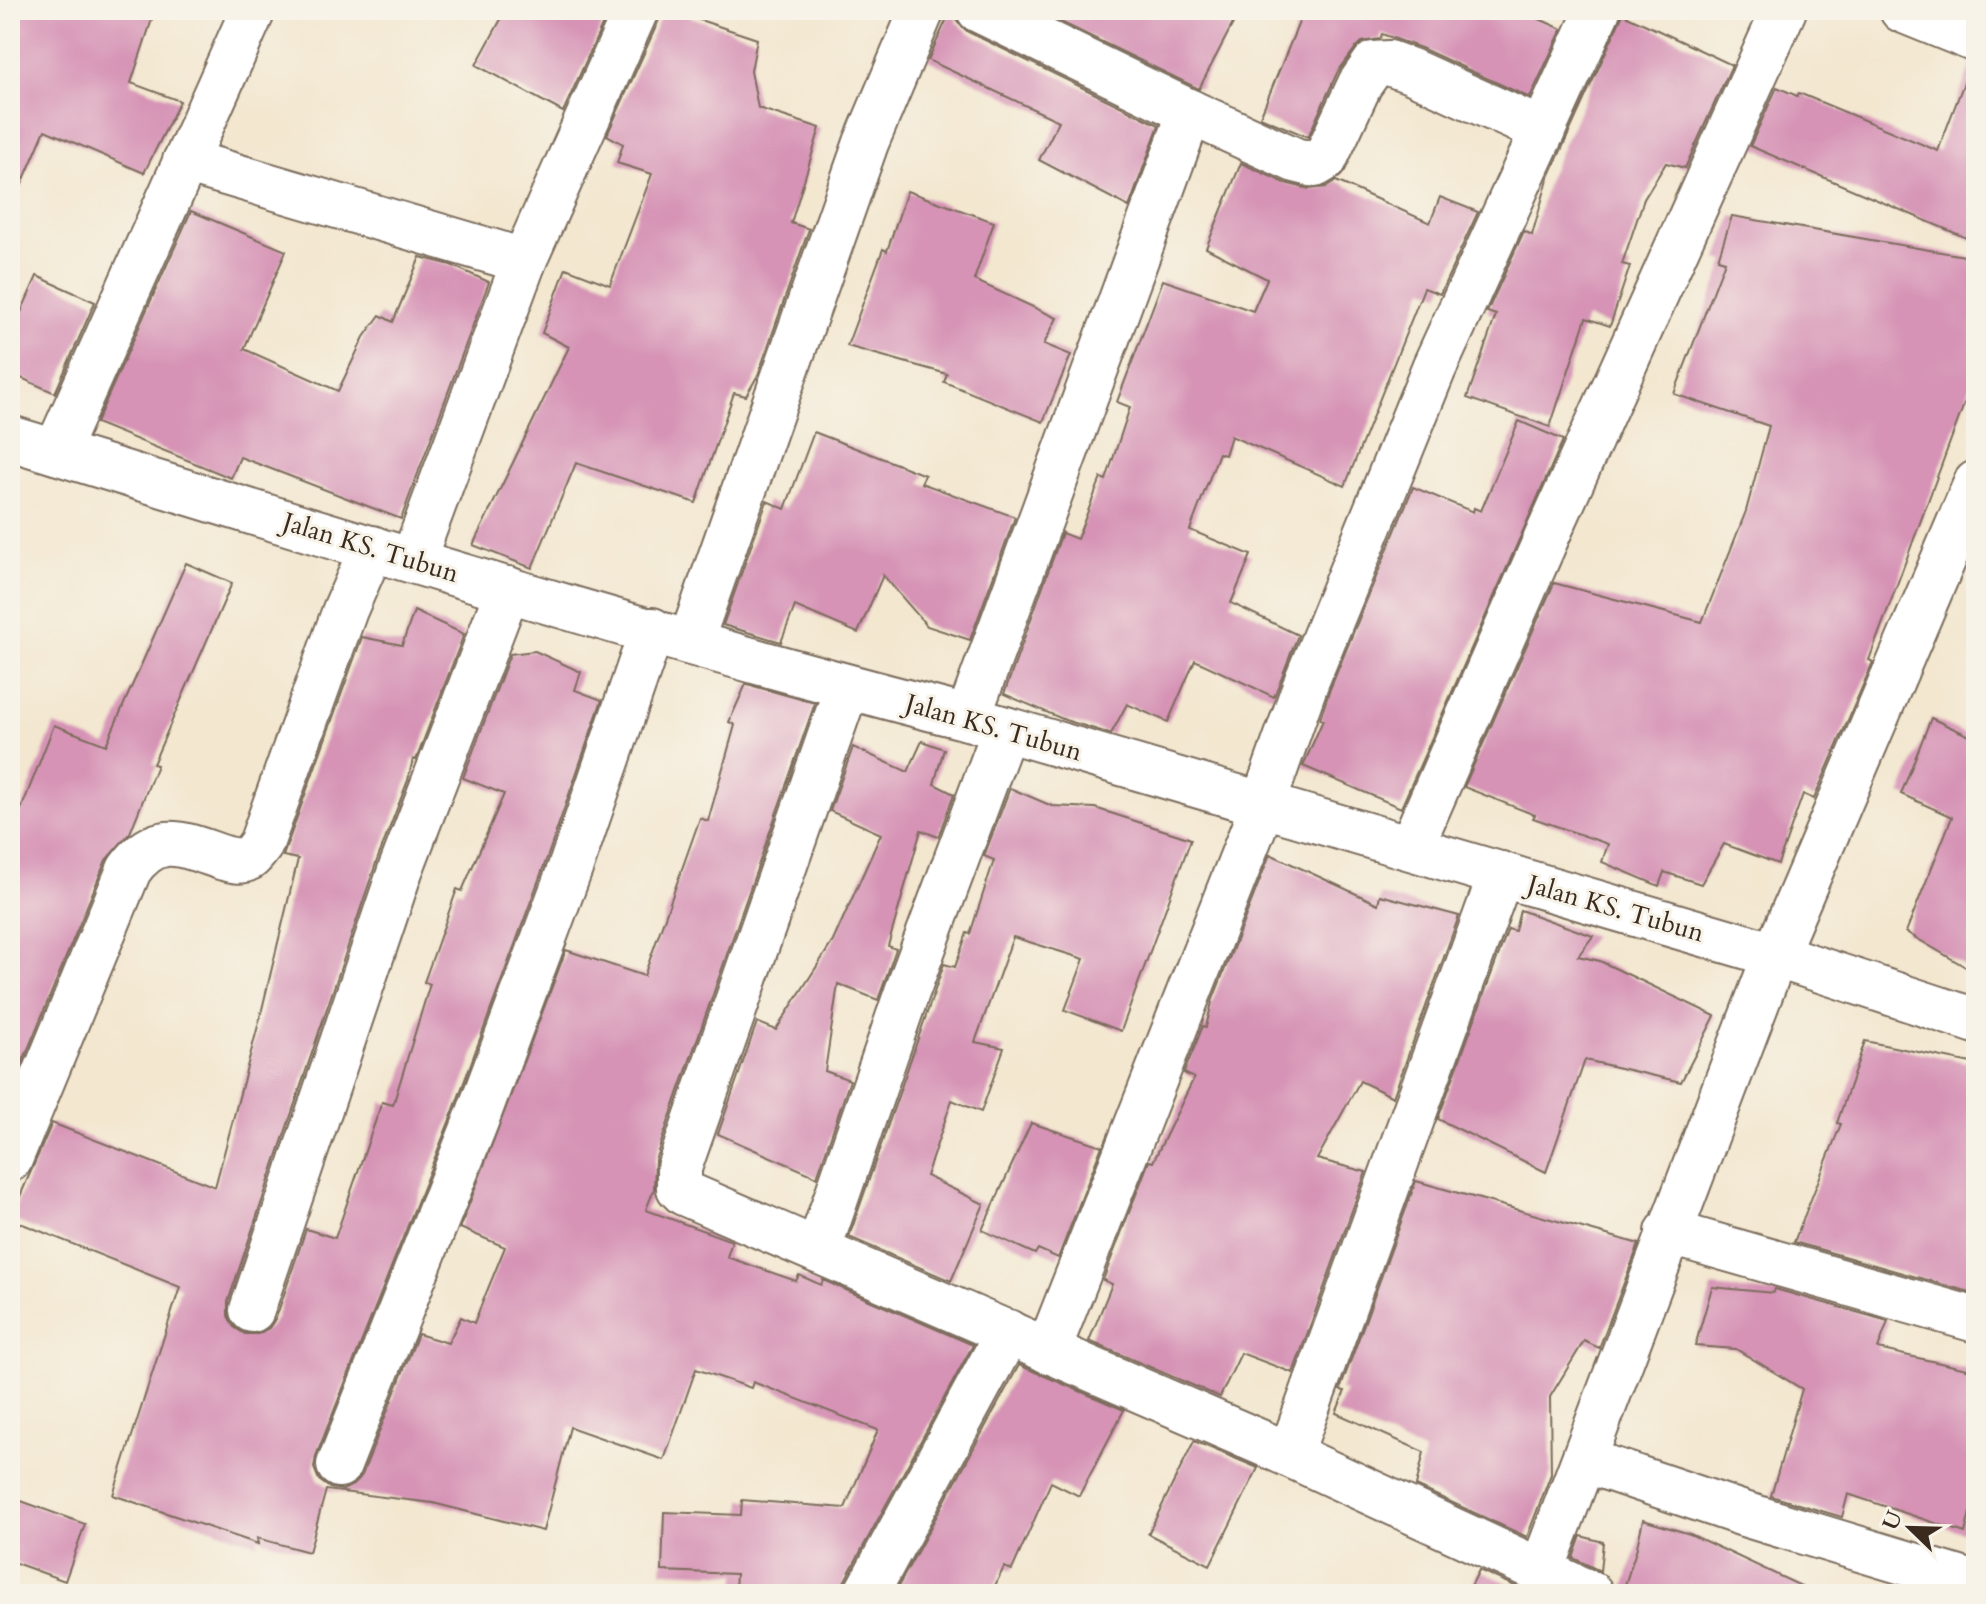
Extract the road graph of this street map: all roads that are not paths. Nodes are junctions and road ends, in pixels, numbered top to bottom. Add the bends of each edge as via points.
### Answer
1 (253, 10) edge
2 (636, 10) edge
3 (922, 10) edge
4 (979, 10) edge
5 (1598, 10) edge
6 (1784, 10) edge
7 (1902, 10) edge
8 (1030, 21) edge
9 (1976, 40) edge
10 (1190, 112) junction
11 (1543, 131) junction
12 (185, 161) junction
13 (524, 261) junction
14 (10, 438) edge
15 (56, 452) junction
16 (1976, 483) edge
17 (393, 554) junction
18 (508, 589) junction
19 (672, 636) junction
20 (847, 687) junction
21 (987, 723) junction
22 (1263, 804) junction
23 (1411, 847) junction
24 (1501, 874) junction
25 (1775, 955) junction
26 (1976, 1021) edge
27 (10, 1159) edge
28 (1668, 1232) junction
29 (818, 1251) junction
30 (252, 1310) dead end
31 (1976, 1320) edge
32 (1008, 1332) junction
33 (1048, 1351) junction
34 (1290, 1455) junction
35 (1584, 1460) junction
36 (339, 1465) dead end
37 (1541, 1572) junction
38 (1976, 1584) edge
39 (866, 1594) edge
40 (1591, 1594) edge

1 - 12 street
2 - 13 street
3 - 19 street
4 - 8 street
5 - 11 street
6 - 23 street
7 - 9 street
8 - 10 street
10 - 11 street via 1315,165 1325,159 1374,64 1389,63
10 - 21 street
11 - 22 street via 1434,368 1307,680
12 - 13 street
12 - 15 street
13 - 17 street
14 - 15 street, Jalan KS. Tubun
15 - 17 street, Jalan KS. Tubun
16 - 25 street
17 - 18 street, Jalan KS. Tubun
17 - 27 street via 345,610 261,844 238,862 172,842 159,844 139,855 129,870
18 - 19 street, Jalan KS. Tubun
18 - 30 street via 400,871
19 - 20 street, Jalan KS. Tubun
19 - 36 street via 572,863 482,1107
20 - 21 street, Jalan KS. Tubun
20 - 29 street via 677,1181 684,1193
21 - 22 street, Jalan KS. Tubun
21 - 29 street via 907,992
22 - 23 street, Jalan KS. Tubun
22 - 33 street
23 - 24 street, Jalan KS. Tubun
24 - 25 street, Jalan KS. Tubun
24 - 34 street
25 - 26 street, Jalan KS. Tubun
25 - 28 street
28 - 31 street
28 - 35 street
29 - 32 street
32 - 33 street
32 - 39 street
33 - 34 street
34 - 37 street
35 - 37 street
35 - 38 street
37 - 40 street

